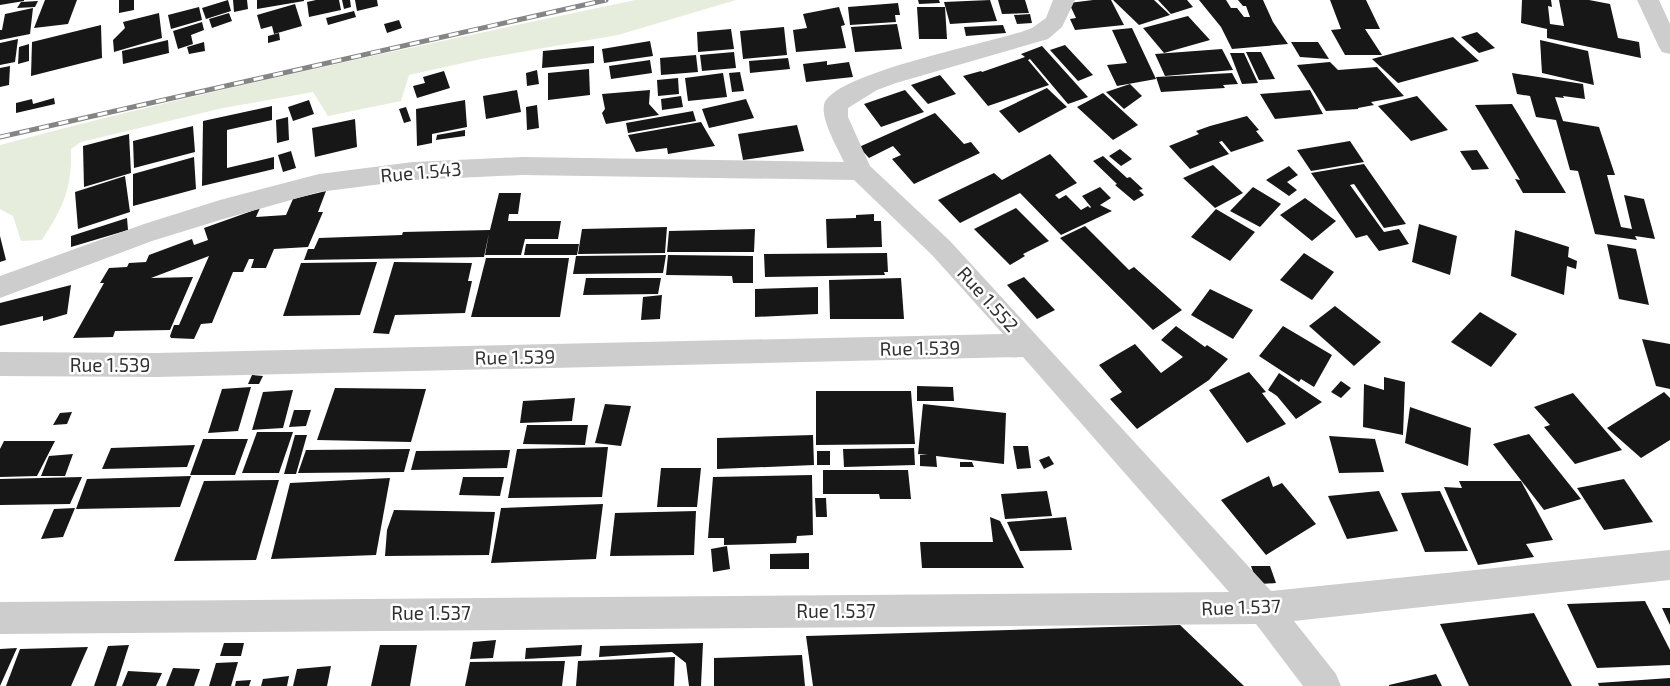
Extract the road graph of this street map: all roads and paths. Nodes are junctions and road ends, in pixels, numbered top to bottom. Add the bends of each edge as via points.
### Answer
1 (1064, 0) edge
2 (1648, 0) edge
3 (1670, 47) edge
4 (860, 171) junction
5 (0, 287) edge
6 (1030, 345) junction
7 (0, 364) edge
8 (1670, 565) edge
9 (1264, 608) junction
10 (0, 618) edge
11 (1324, 686) edge

1 - 4 street, Rue 1.552 via 1052,25 1034,36 883,79 836,104 836,117
2 - 3 street
4 - 5 street, Rue 1.543 via 522,166 413,171 319,183 144,234
4 - 6 street, Rue 1.552 via 941,248
6 - 7 street, Rue 1.539 via 156,365
6 - 9 street, Rue 1.552
8 - 9 street, Rue 1.537
9 - 10 street, Rue 1.537
9 - 11 street, Rue 1.552

